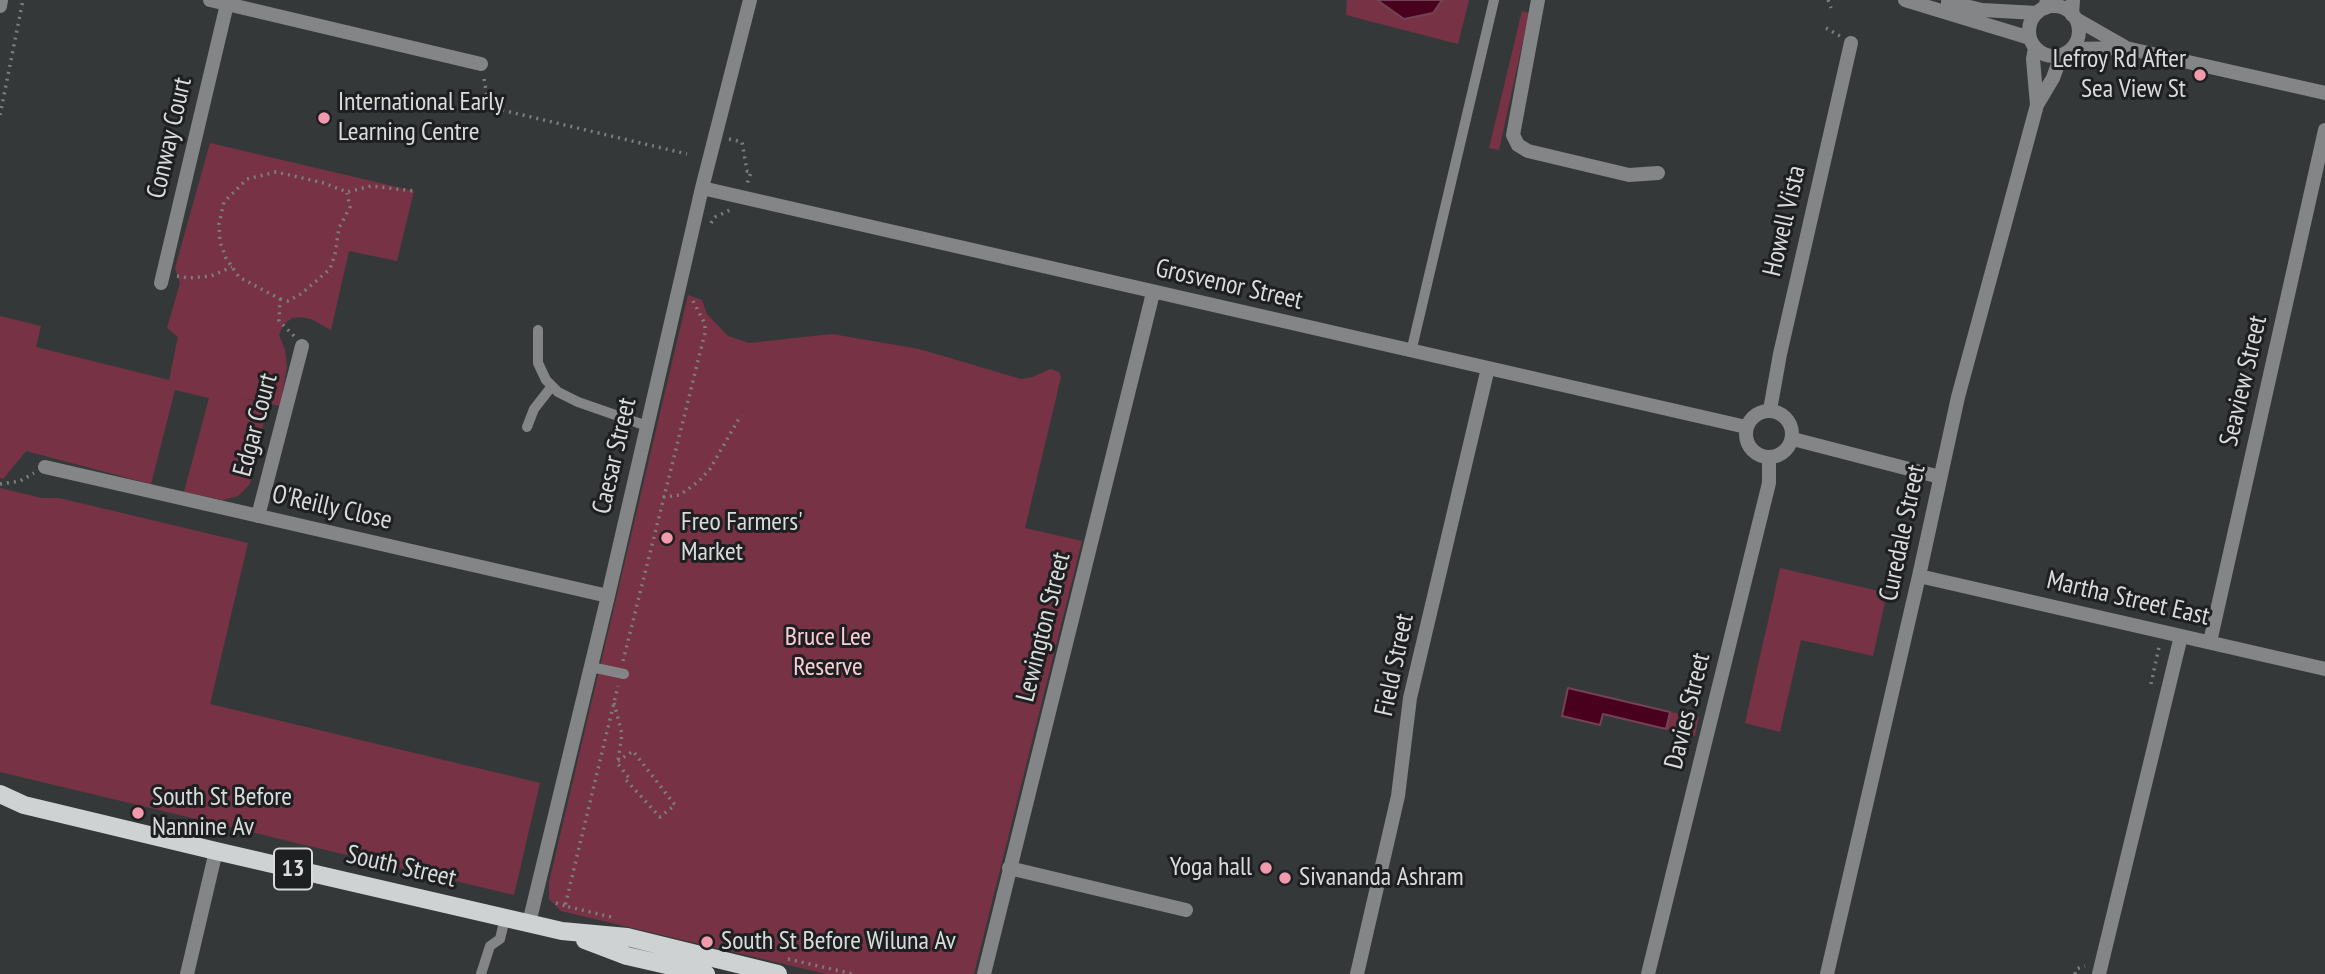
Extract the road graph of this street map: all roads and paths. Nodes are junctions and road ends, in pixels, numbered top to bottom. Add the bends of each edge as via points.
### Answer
1 (1, 0) edge
2 (23, 0) edge
3 (210, 0) edge
4 (750, 0) edge
5 (1494, 0) edge
6 (1538, 0) edge
7 (1828, 0) edge
8 (1905, 0) edge
9 (1940, 0) edge
10 (227, 4) junction
11 (0, 6) edge
12 (2043, 7) edge
13 (1831, 8) dead end
14 (2074, 11) edge
15 (1851, 43) dead end
16 (2032, 43) junction
17 (2126, 48) junction
18 (2066, 52) junction
19 (481, 64) joint
20 (2325, 93) edge
21 (2036, 105) junction
22 (0, 115) edge
23 (2325, 130) edge
24 (727, 139) dead end
25 (687, 154) dead end
26 (1658, 173) dead end
27 (702, 188) junction
28 (414, 191) dead end
29 (347, 192) junction
30 (743, 198) junction
31 (705, 232) dead end
32 (232, 267) junction
33 (162, 278) joint
34 (1153, 292) junction
35 (691, 293) dead end
36 (280, 299) junction
37 (538, 330) dead end
38 (302, 346) joint
39 (1411, 352) junction
40 (1488, 368) junction
41 (552, 386) junction
42 (1770, 410) junction
43 (741, 415) dead end
44 (648, 426) junction
45 (527, 427) dead end
46 (1746, 427) junction
47 (1793, 439) junction
48 (1769, 459) junction
49 (45, 467) joint
50 (1940, 477) junction
51 (0, 484) edge
52 (663, 497) junction
53 (258, 516) junction
54 (1919, 576) junction
55 (608, 596) junction
56 (2181, 636) junction
57 (2210, 642) junction
58 (591, 667) junction
59 (2325, 669) edge
60 (622, 674) junction
61 (614, 702) junction
62 (618, 761) junction
63 (0, 794) edge
64 (0, 805) edge
65 (24, 806) junction
66 (216, 852) junction
67 (1009, 868) junction
68 (556, 903) dead end
69 (565, 906) junction
70 (1186, 910) dead end
71 (505, 918) junction
72 (615, 918) dead end
73 (530, 923) junction
74 (562, 931) junction
75 (770, 969) edge
76 (187, 974) edge
77 (481, 974) edge
78 (706, 974) edge
79 (853, 974) edge
80 (984, 974) edge
81 (1356, 974) edge
82 (1648, 974) edge
83 (1827, 974) edge
84 (2099, 974) edge

1 - 11 street
2 - 22 path
3 - 10 street
4 - 27 street, Caesar Street
5 - 39 lane
6 - 26 street via 1513,135 1518,145 1629,175
7 - 13 path
8 - 16 street
9 - 12 street via 1982,10
10 - 19 street
10 - 33 street, Conway Court
12 - 14 street
12 - 16 street via 2030,24
14 - 17 street
14 - 18 street via 2078,35
15 - 42 street, Howell Vista
16 - 18 street via 2047,55
16 - 21 street, Curedale Street
17 - 18 street
17 - 20 street
18 - 21 street, Curedale Street
19 - 25 path via 489,107
21 - 50 street, Curedale Street
23 - 57 street, Seaview Street
24 - 30 path via 742,142 751,172
27 - 30 street, Grosvenor Street
27 - 44 street, Caesar Street
28 - 29 path via 371,186
29 - 32 path via 276,172 247,179 224,202 219,224 220,242
29 - 36 path via 349,206 330,269 301,294 288,301
30 - 31 path via 740,208 715,217
30 - 34 street, Grosvenor Street
32 - 33 path via 211,276
32 - 36 path via 239,277
34 - 39 street, Grosvenor Street
34 - 67 street, Lewington Street
35 - 52 path via 706,328
36 - 38 path via 279,321
37 - 41 lane via 538,363
38 - 53 street, Edgar Court
39 - 40 street, Grosvenor Street
40 - 46 street, Grosvenor Street
40 - 81 street, Field Street via 1410,698 1398,796
41 - 44 lane via 578,402
41 - 45 lane
42 - 46 street via 1755,415
42 - 47 street via 1783,415
43 - 52 path via 699,481 680,495
44 - 55 street, Caesar Street
46 - 48 street via 1750,448
47 - 48 street via 1784,453
47 - 50 street
48 - 82 street, Davies Street via 1769,483
49 - 51 path via 20,481
49 - 53 street, O'Reilly Close
50 - 54 street, Curedale Street
52 - 60 path
53 - 55 street, O'Reilly Close
54 - 56 street, Martha Street East
54 - 83 street, Curedale Street
55 - 58 street, Caesar Street
56 - 57 street, Martha Street East
56 - 84 street
57 - 59 street, Martha Street East
58 - 60 lane
58 - 73 street, Caesar Street
60 - 61 path
61 - 62 path via 622,734
61 - 69 path
62 - 62 path via 633,751 675,805 660,817 626,780 629,778
63 - 65 main road, South Street / 13
64 - 65 main road, South Street / 13
65 - 66 main road, South Street / 13
66 - 71 main road, South Street / 13
66 - 76 street
67 - 70 street
67 - 80 street, Lewington Street
68 - 69 path
69 - 72 path
71 - 73 main road, South Street / 13
71 - 77 lane via 500,939 490,946
73 - 74 main road, South Street / 13
74 - 75 main road, South Street / 13 via 626,937
74 - 78 main road, South Street / 13 via 627,956
75 - 79 path

